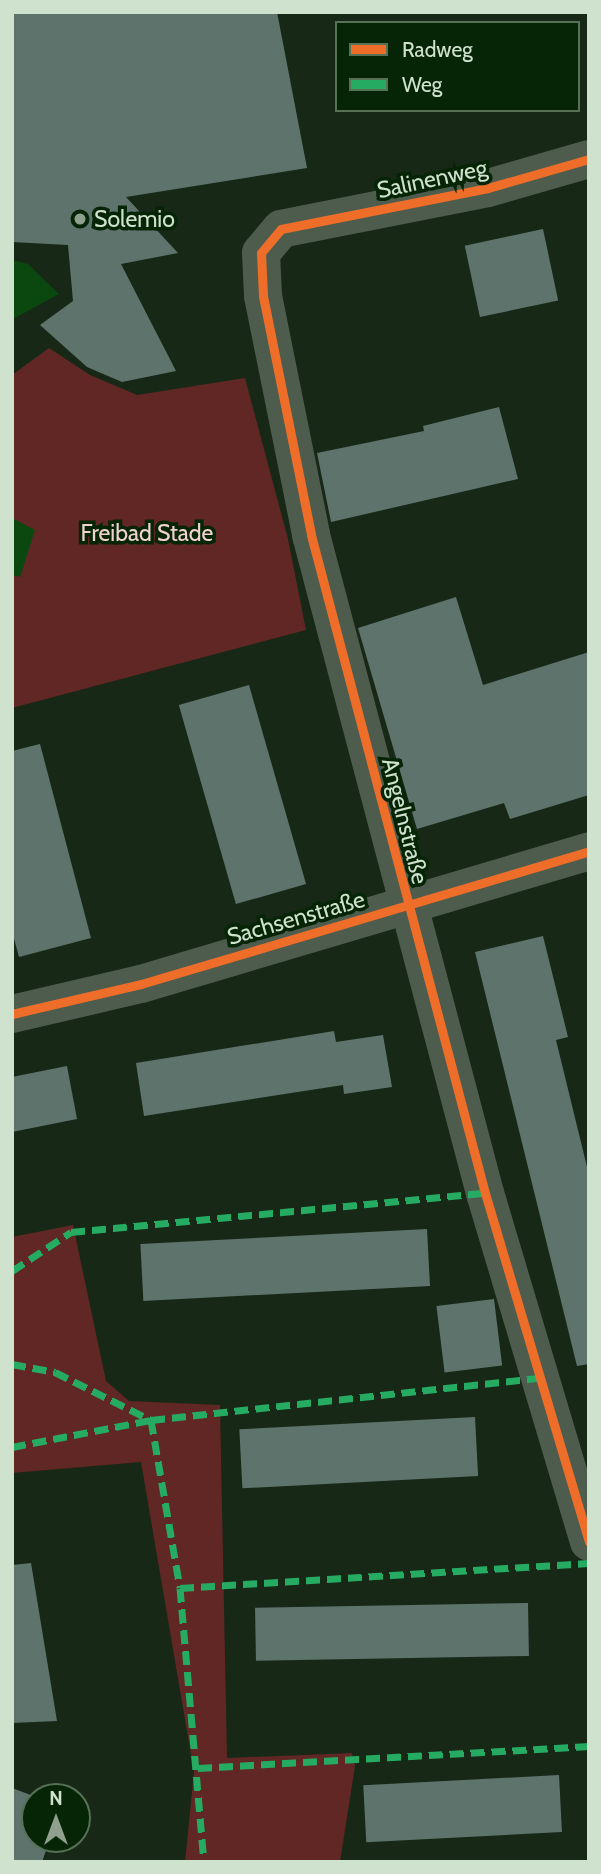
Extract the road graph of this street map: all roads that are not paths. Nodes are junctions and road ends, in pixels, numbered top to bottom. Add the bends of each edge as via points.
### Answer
1 (589, 159) edge
2 (281, 229) joint
3 (589, 850) edge
4 (407, 906) junction
5 (12, 1014) edge
6 (589, 1542) edge

1 - 2 street, Salinenweg via 488,188
2 - 4 street, Angelnstraße via 261,253 263,296 311,535
3 - 4 street, Sachsenstraße
4 - 5 street, Sachsenstraße via 141,984
4 - 6 street, Angelnstraße via 485,1193

